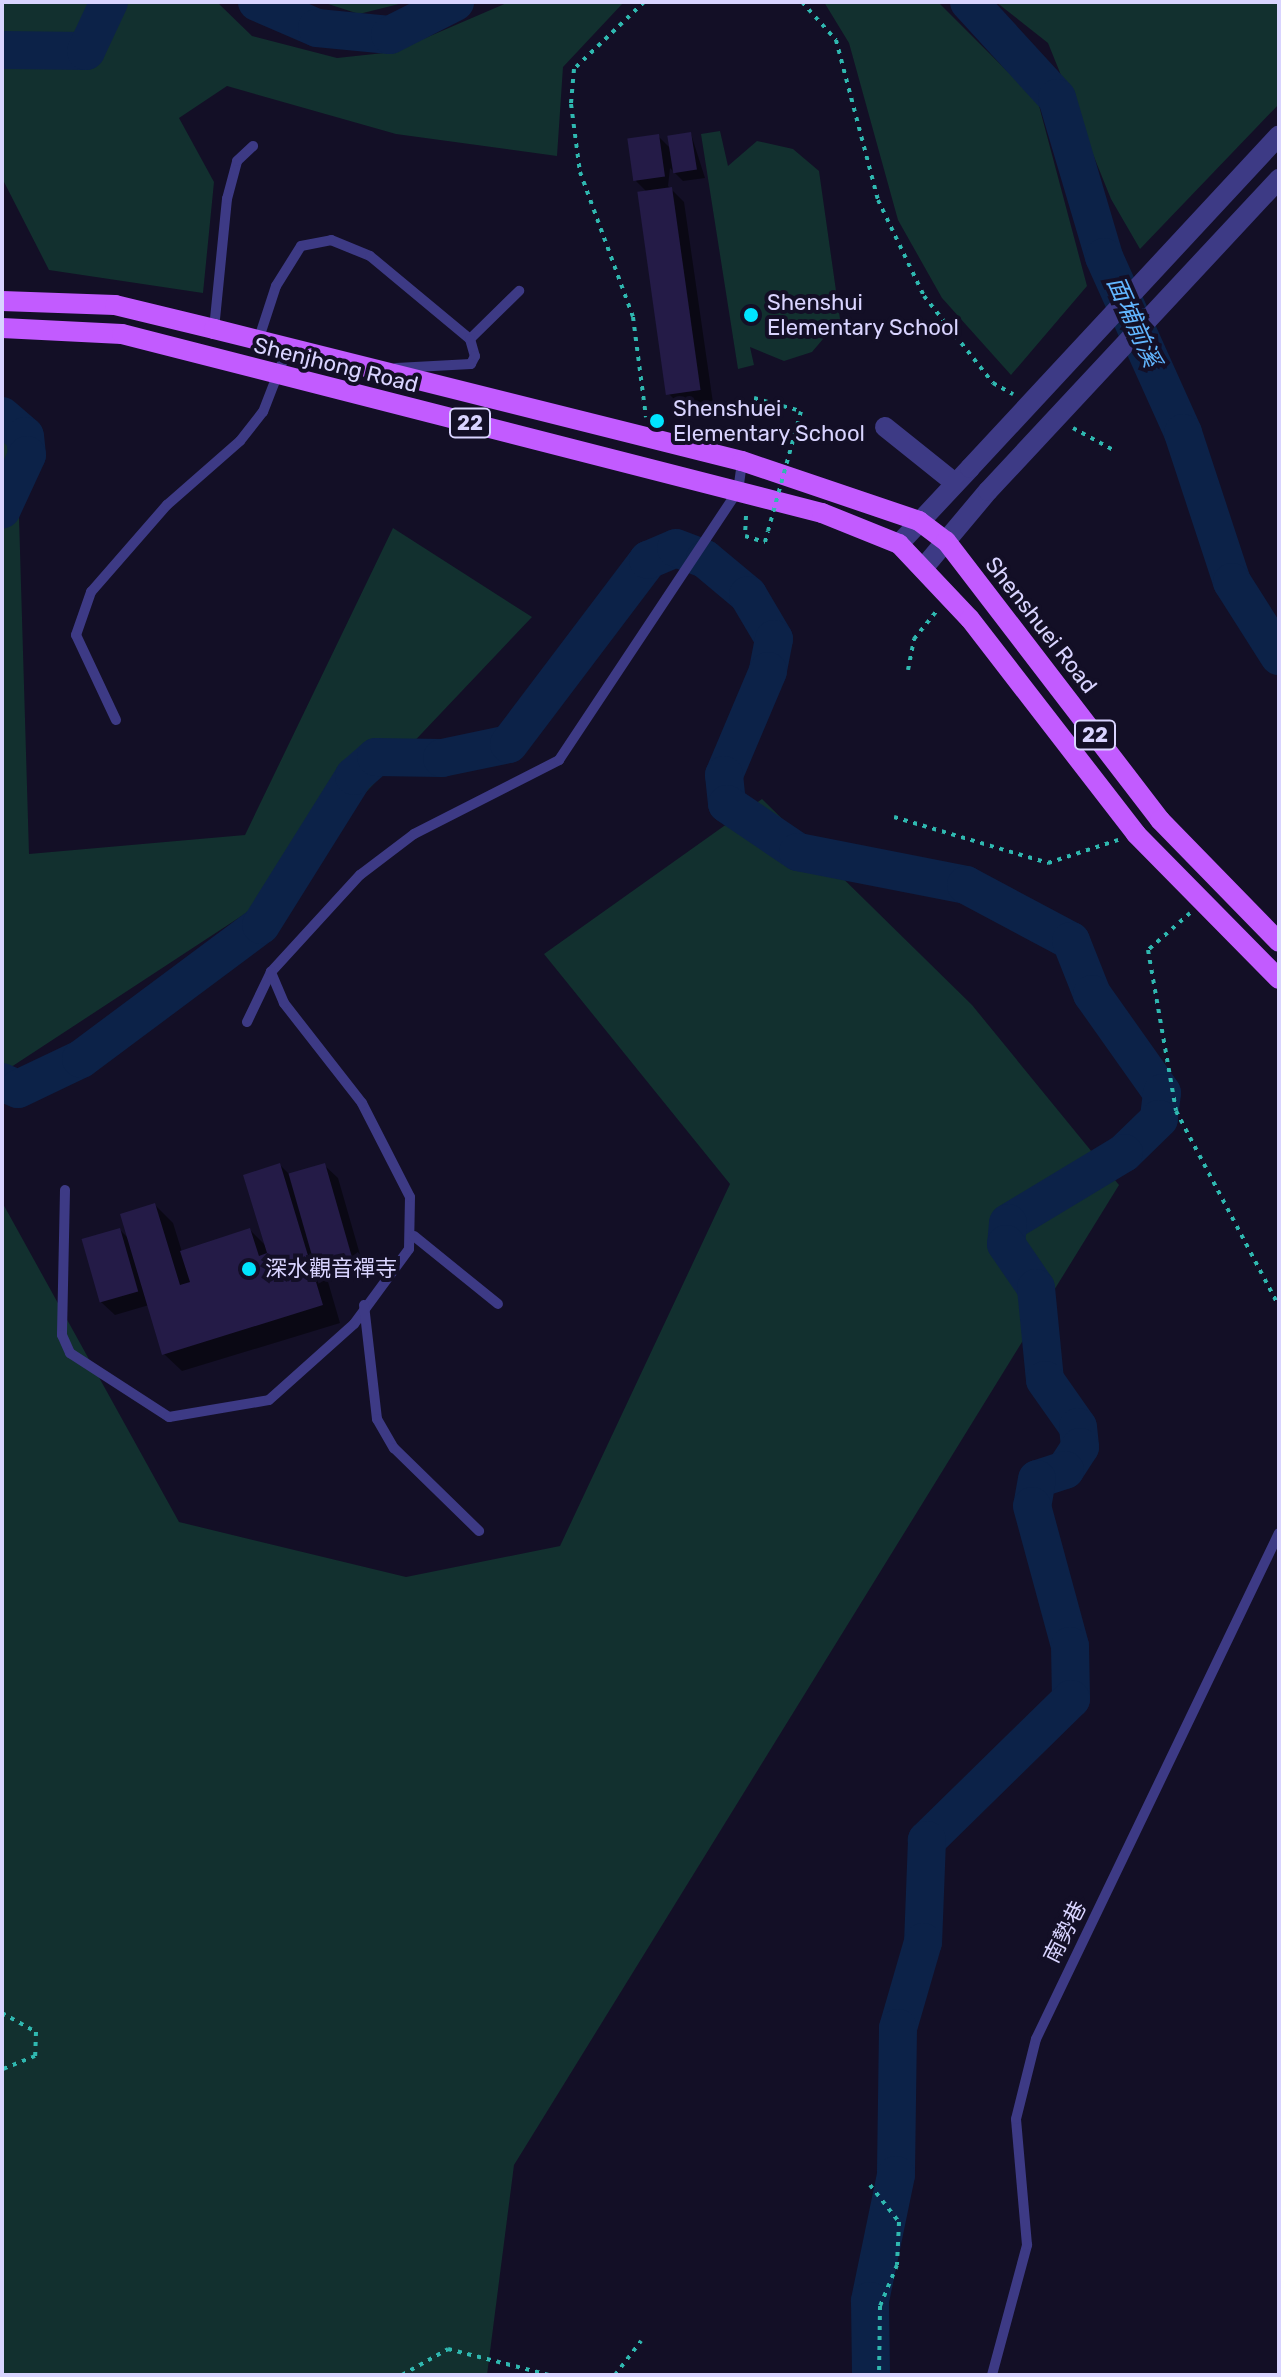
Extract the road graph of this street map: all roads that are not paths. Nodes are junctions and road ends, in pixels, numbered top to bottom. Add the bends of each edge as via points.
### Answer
1 (1279, 135) edge
2 (253, 146) dead end
3 (1279, 179) edge
4 (519, 291) dead end
5 (2, 301) edge
6 (2, 328) edge
7 (214, 329) junction
8 (470, 339) junction
9 (258, 341) junction
10 (287, 350) junction
11 (365, 370) junction
12 (281, 376) junction
13 (885, 427) dead end
14 (742, 461) junction
15 (955, 483) junction
16 (738, 491) junction
17 (919, 521) junction
18 (946, 541) junction
19 (899, 544) junction
20 (925, 566) junction
21 (116, 720) dead end
22 (1279, 942) edge
23 (271, 972) junction
24 (1279, 979) edge
25 (247, 1022) dead end
26 (65, 1190) dead end
27 (414, 1236) junction
28 (364, 1303) junction
29 (498, 1304) dead end
30 (479, 1531) dead end
31 (1279, 1533) edge
32 (992, 2375) edge

1 - 15 street, bridge
2 - 7 lane via 237,161 227,199
3 - 18 street, bridge
4 - 8 lane
5 - 7 main road, Shenjhong Road / 22 via 115,305
6 - 12 main road, Shenjhong Road / 22 via 122,334
7 - 9 main road, Shenjhong Road / 22
8 - 9 lane via 370,256 316,239 301,246 276,286
8 - 11 lane via 471,364
9 - 10 main road, Shenjhong Road / 22
10 - 11 main road, Shenjhong Road / 22
10 - 12 lane
11 - 14 main road, Shenjhong Road / 22
12 - 16 main road, Shenjhong Road / 22
12 - 21 lane via 240,441 167,505 91,592 76,635
13 - 15 street
14 - 16 lane
14 - 17 main road, Shenjhong Road / 22
15 - 17 street
16 - 19 main road, Shenjhong Road / 22
16 - 23 lane via 559,760 414,834 315,918
17 - 18 main road, Shenshuei Road / 22
17 - 19 street
18 - 20 street
18 - 22 main road, Shenshuei Road / 22 via 1160,820
19 - 20 main road, Shenjhong Road / 22
20 - 24 main road, 22 via 1136,834
23 - 25 lane
23 - 27 lane via 284,1003 362,1103 410,1197
26 - 28 lane via 62,1335 70,1353 169,1417 269,1400 354,1324
27 - 28 lane
27 - 29 lane
28 - 30 lane via 377,1419 394,1448
31 - 32 lane, 南勢巷 via 1036,2039 1016,2119 1027,2245

